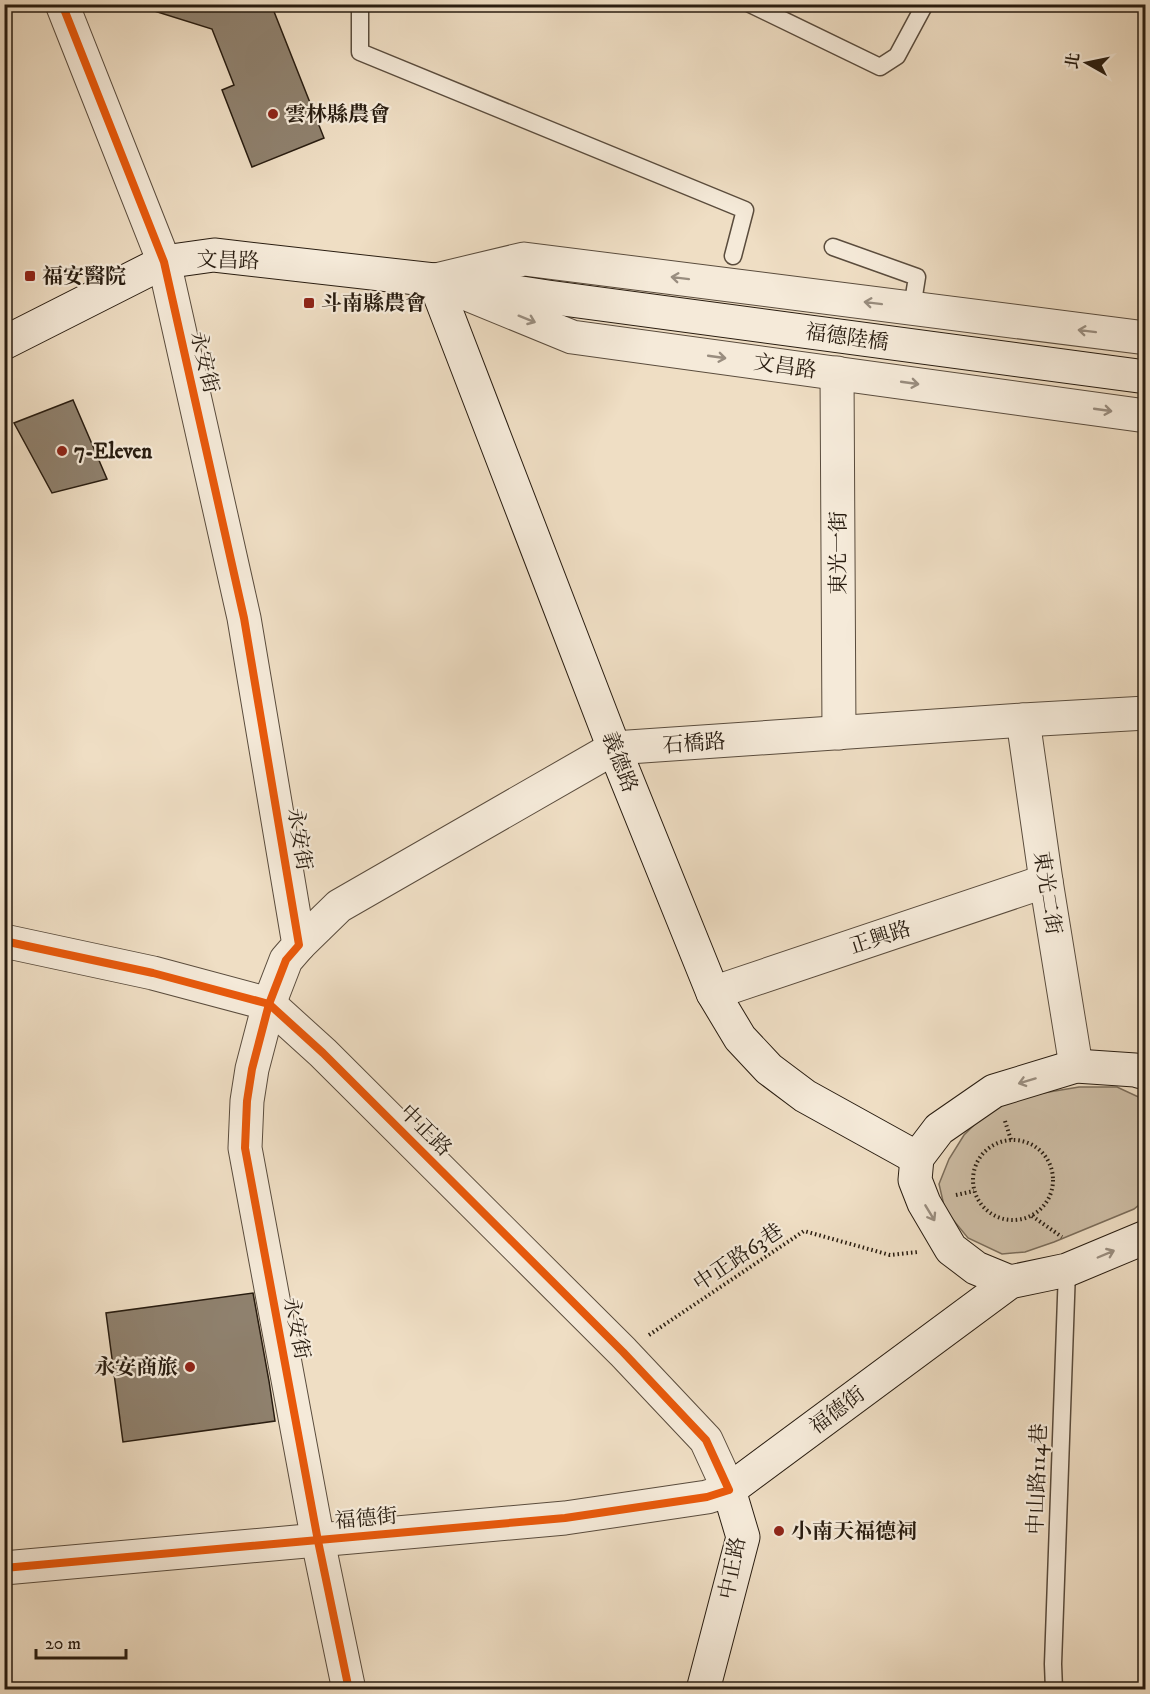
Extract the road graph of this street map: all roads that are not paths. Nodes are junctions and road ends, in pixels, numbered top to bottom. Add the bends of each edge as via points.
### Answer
1 (62, 4) edge
2 (360, 4) edge
3 (750, 4) edge
4 (925, 4) edge
5 (833, 247) dead end
6 (733, 256) dead end
7 (164, 262) junction
8 (434, 280) junction
9 (548, 297) joint
10 (912, 308) junction
11 (1146, 338) edge
12 (4, 344) edge
13 (837, 372) junction
14 (1146, 377) edge
15 (1146, 416) edge
16 (1146, 713) edge
17 (1023, 720) junction
18 (839, 733) junction
19 (614, 748) junction
20 (1046, 881) junction
21 (4, 941) edge
22 (299, 945) junction
23 (713, 993) junction
24 (269, 1004) junction
25 (1076, 1066) junction
26 (1146, 1073) edge
27 (917, 1158) junction
28 (1146, 1237) edge
29 (1067, 1270) junction
30 (1010, 1282) junction
31 (729, 1490) junction
32 (318, 1540) junction
33 (4, 1568) edge
34 (349, 1689) edge
35 (703, 1689) edge
36 (1054, 1689) edge

1 - 7 street, 永安街
2 - 6 lane via 360,52 745,210
3 - 4 lane via 880,67 897,56
5 - 10 lane via 917,277
7 - 8 street, 文昌路 via 214,255
7 - 12 street, 文昌路
7 - 22 street, 永安街 via 243,618
8 - 9 street, 文昌路
10 -> 8 street, 文昌路 via 524,259
8 -> 13 street, 文昌路 via 572,337
8 - 19 street, 義德路
9 - 14 street, 福德陸橋
11 -> 10 street, 文昌路
13 -> 15 street, 文昌路
13 - 18 street, 東光一街
16 - 17 street, 石橋路
17 - 18 street, 石橋路
17 - 20 street, 東光二街
18 - 19 street, 石橋路
19 - 22 street, 石橋路 via 339,906
19 - 23 street, 義德路
20 - 23 street, 正興路
20 - 25 street, 東光二街
21 - 24 street, 中正路 via 153,973
22 - 24 street, 永安街 via 286,960
23 - 27 street, 義德路 via 740,1038 769,1069 805,1096
24 - 31 street, 中正路 via 332,1061 623,1352 705,1440
24 - 32 street, 永安街 via 250,1079 245,1148
25 - 26 street
25 -> 27 street via 994,1091 939,1129
27 -> 30 street via 915,1180 951,1249 976,1268
29 -> 28 street, 福德街
29 - 30 street, 福德街
29 - 36 lane, 中山路114巷
30 - 31 street, 福德街
31 - 32 street, 福德街 via 707,1497 565,1518
31 - 35 street, 中正路 via 742,1537
32 - 33 street, 福德街
32 - 34 street, 永安街

